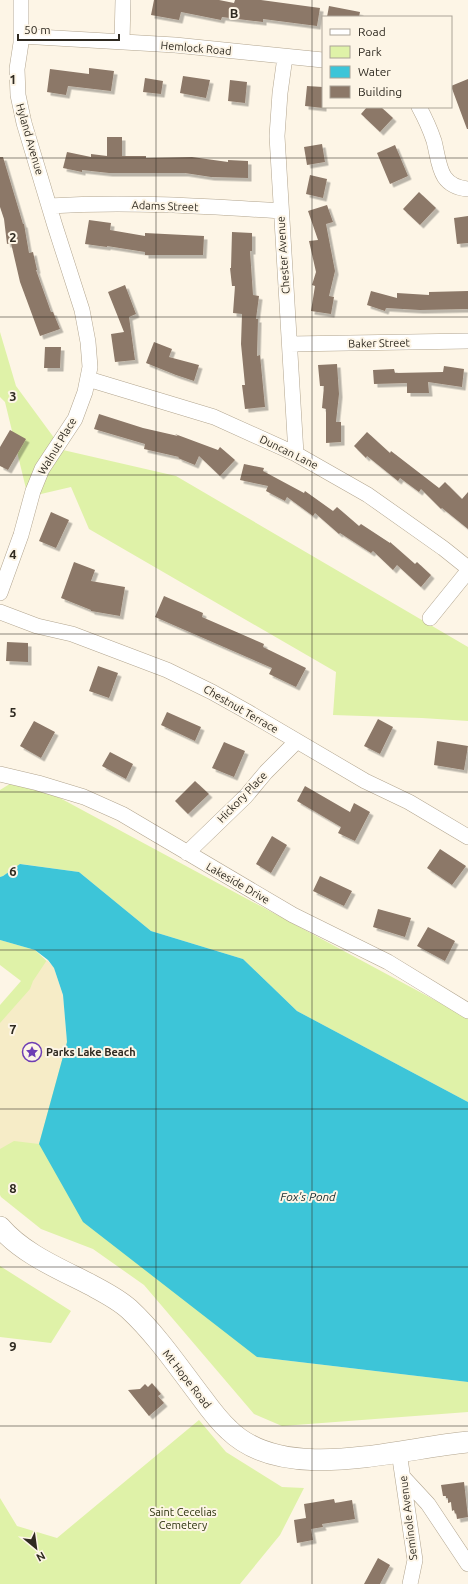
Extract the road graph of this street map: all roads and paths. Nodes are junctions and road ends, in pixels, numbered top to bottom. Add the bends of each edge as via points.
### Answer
1 (21, 0) edge
2 (123, 0) edge
3 (21, 36) junction
4 (122, 42) junction
5 (285, 57) junction
6 (322, 60) edge
7 (419, 108) edge
8 (468, 189) edge
9 (49, 206) junction
10 (281, 211) junction
11 (468, 341) edge
12 (290, 344) junction
13 (88, 379) junction
14 (296, 454) junction
15 (468, 570) edge
16 (0, 593) edge
17 (0, 612) edge
18 (430, 618) dead end
19 (297, 741) junction
20 (0, 774) edge
21 (468, 837) edge
22 (187, 853) junction
23 (468, 1010) edge
24 (0, 1227) edge
25 (468, 1442) edge
26 (399, 1452) junction
27 (403, 1477) junction
28 (468, 1564) edge
29 (410, 1584) edge

1 - 3 street, Hyland Avenue
2 - 4 street
3 - 4 street, Hemlock Road
3 - 9 street, Hyland Avenue via 17,69 18,95
4 - 5 street, Hemlock Road
5 - 6 street, Hemlock Road
5 - 10 street, Chester Avenue via 277,136
7 - 8 street via 431,132 444,178 452,184
9 - 10 street, Adams Street via 138,205
9 - 13 street, Walnut Place via 82,310 88,342
10 - 12 street, Chester Avenue
11 - 12 street, Baker Street
12 - 14 street, Chester Avenue
13 - 14 street, Duncan Lane via 214,417
13 - 16 street, Walnut Place via 75,419 38,476
14 - 15 street, Duncan Lane via 368,495 443,548
15 - 18 street
17 - 19 street, Chestnut Terrace via 37,626 72,634 167,670 212,692
19 - 21 street, Chestnut Terrace
19 - 22 street, Hickory Place via 246,796
20 - 22 street, Lakeside Drive via 84,797 122,814
22 - 23 street, Lakeside Drive via 293,915 388,962
24 - 26 street, Mt Hope Road via 17,1243 48,1263 105,1293 129,1309 229,1431 251,1447 275,1456 304,1459
25 - 26 street, Mt Hope Road
26 - 27 street, Seminole Avenue
27 - 28 street via 428,1504
27 - 29 street, Seminole Avenue via 415,1560

